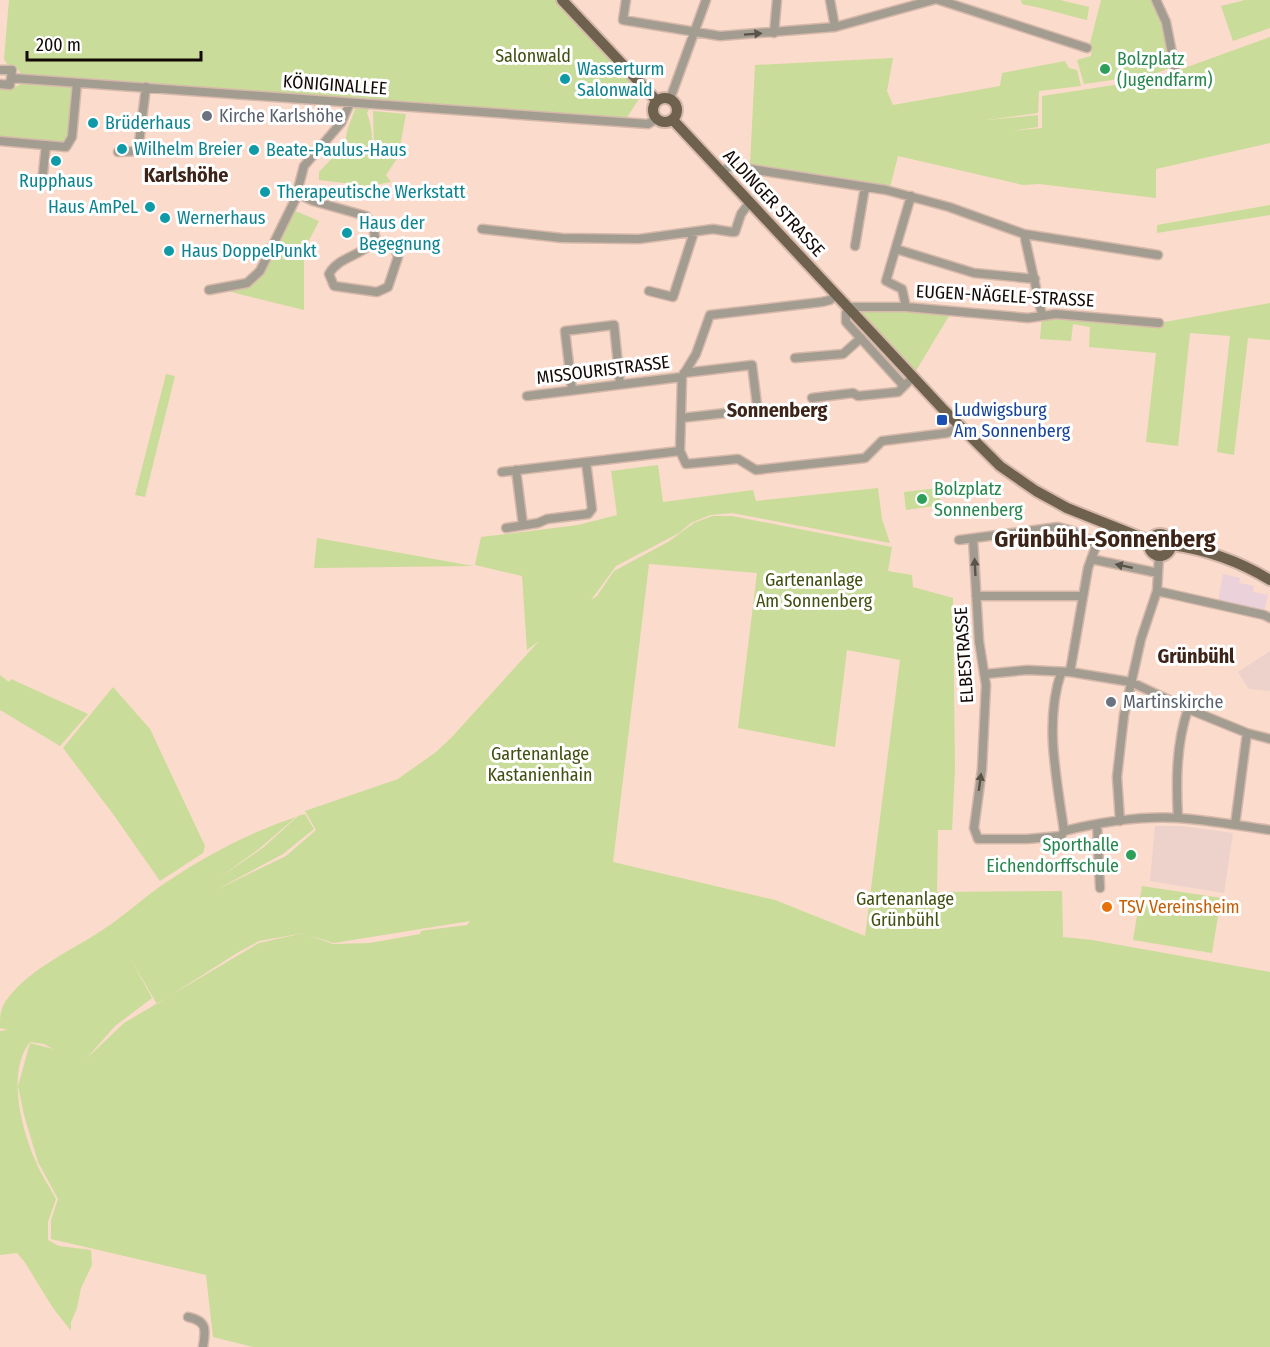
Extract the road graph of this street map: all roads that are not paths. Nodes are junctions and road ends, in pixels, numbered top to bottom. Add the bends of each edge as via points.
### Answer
1 (562, 0) edge
2 (626, 0) edge
3 (706, 0) edge
4 (777, 0) edge
5 (830, 0) edge
6 (933, 0) edge
7 (939, 0) edge
8 (1156, 0) edge
9 (836, 27) junction
10 (695, 31) junction
11 (774, 33) junction
12 (1087, 48) dead end
13 (1175, 68) dead end
14 (0, 70) edge
15 (11, 78) junction
16 (77, 83) junction
17 (0, 84) edge
18 (146, 87) junction
19 (670, 99) junction
20 (657, 101) junction
21 (350, 103) junction
22 (656, 119) junction
23 (673, 120) junction
24 (0, 141) edge
25 (46, 145) junction
26 (118, 152) dead end
27 (722, 171) junction
28 (42, 183) dead end
29 (865, 187) junction
30 (298, 194) junction
31 (911, 196) junction
32 (750, 202) junction
33 (483, 229) dead end
34 (694, 232) junction
35 (1024, 234) junction
36 (855, 246) dead end
37 (896, 249) junction
38 (396, 251) dead end
39 (1158, 255) dead end
40 (1035, 279) junction
41 (209, 290) dead end
42 (649, 291) dead end
43 (836, 295) junction
44 (906, 307) junction
45 (850, 309) junction
46 (1042, 315) junction
47 (1159, 323) dead end
48 (861, 338) junction
49 (795, 358) dead end
50 (683, 375) junction
51 (909, 382) junction
52 (620, 384) junction
53 (572, 390) junction
54 (527, 396) dead end
55 (812, 398) dead end
56 (681, 418) junction
57 (959, 427) junction
58 (680, 451) junction
59 (586, 462) junction
60 (516, 470) junction
61 (502, 472) dead end
62 (524, 525) junction
63 (1114, 527) junction
64 (506, 528) dead end
65 (973, 539) junction
66 (959, 540) dead end
67 (1150, 541) junction
68 (1096, 544) junction
69 (1172, 545) junction
70 (1159, 556) junction
71 (1091, 559) junction
72 (1158, 573) junction
73 (1270, 580) edge
74 (1157, 591) junction
75 (976, 596) junction
76 (1082, 596) junction
77 (1270, 618) edge
78 (1066, 673) junction
79 (986, 674) junction
80 (1131, 682) junction
81 (1188, 710) junction
82 (1247, 733) junction
83 (1270, 739) edge
84 (1178, 818) junction
85 (1120, 821) junction
86 (1097, 824) junction
87 (1235, 825) junction
88 (1270, 830) edge
89 (1064, 831) junction
90 (1100, 888) dead end
91 (188, 1317) dead end
92 (203, 1347) edge

1 - 20 main road
2 - 10 street via 623,20
3 - 10 street
4 - 11 street
5 - 9 street
6 - 9 street
7 - 12 street
8 - 13 street via 1166,22
9 - 11 street
10 -> 11 street via 720,36
10 - 19 street
14 - 15 street via 12,70
15 - 16 street, KÖNIGINALLEE
15 - 17 street via 10,85
16 - 18 street, KÖNIGINALLEE
16 - 25 street via 72,137 66,147
18 - 21 street, KÖNIGINALLEE
18 - 26 street via 138,151
19 - 20 main road
19 - 23 main road via 677,111
20 - 22 main road via 652,110
21 - 22 street, KÖNIGINALLEE via 648,124
21 - 30 street via 341,123 304,166
22 - 23 main road via 666,123
23 - 27 main road, ALDINGER STRASSE
24 - 25 street
25 - 28 street
27 - 29 street via 737,167
27 - 32 main road, ALDINGER STRASSE
29 - 31 street
29 - 36 street
30 - 38 street via 366,216 373,226 375,237 367,248 333,266 329,274 334,286 377,292 388,287 398,257
30 - 41 street via 257,276 247,283
31 - 35 street
31 - 37 street
32 - 34 street via 735,232
32 - 43 main road, ALDINGER STRASSE
33 - 34 street via 562,238 639,239
34 - 42 street via 673,297
35 - 39 street
35 - 40 street
37 - 40 street via 974,273
37 - 44 street via 886,281 902,289
40 - 46 street
43 - 45 main road, ALDINGER STRASSE
43 - 50 street via 822,302 710,315 696,354
44 - 45 street, EUGEN-NÄGELE-STRASSE
44 - 46 street, EUGEN-NÄGELE-STRASSE via 1028,318
45 - 48 street, ALDINGER STRASSE via 846,322
45 - 51 main road, ALDINGER STRASSE
46 - 47 street, EUGEN-NÄGELE-STRASSE
48 - 49 street via 843,354
48 - 51 street, ALDINGER STRASSE
50 - 52 street, MISSOURISTRASSE
50 - 56 street
50 - 56 street, MISSOURISTRASSE via 752,365 757,405 753,410
51 - 55 street via 898,392
51 - 57 main road, ALDINGER STRASSE
52 - 53 street, MISSOURISTRASSE
52 - 53 street via 614,325 565,331
53 - 54 street, MISSOURISTRASSE
56 - 58 street
57 - 58 street via 947,433 882,441 864,458 756,470 738,459 686,464
57 - 63 main road, ALDINGER STRASSE via 1000,466 1036,491
58 - 59 street
59 - 60 street
59 - 62 street via 592,509 588,514
60 - 61 street
60 - 62 street
62 - 64 street
63 - 67 main road, ALDINGER STRASSE
63 - 68 street via 1102,534
65 - 66 street
65 - 68 street via 1058,527
75 -> 65 street, ELBESTRASSE
67 - 69 main road via 1162,534
67 - 70 main road via 1150,551
68 - 71 street
69 - 70 main road via 1169,552
69 - 73 main road via 1213,553
70 - 72 street
72 -> 71 street
71 - 76 street
72 - 74 street
74 - 77 street
74 - 80 street
75 - 76 street
75 - 79 street, ELBESTRASSE
76 - 78 street
78 - 79 street via 1027,670
78 - 80 street
78 - 89 street via 1055,699 1053,742
89 -> 79 street, ELBESTRASSE via 1061,836 978,839 974,828 982,769
80 - 81 street
80 - 85 street via 1117,777
81 - 82 street
81 - 84 street via 1180,744
82 - 83 street
82 - 87 street
84 - 85 street
84 - 87 street
85 - 86 street
86 - 89 street
86 - 90 street
87 - 88 street
91 - 92 street via 199,1319 203,1325

